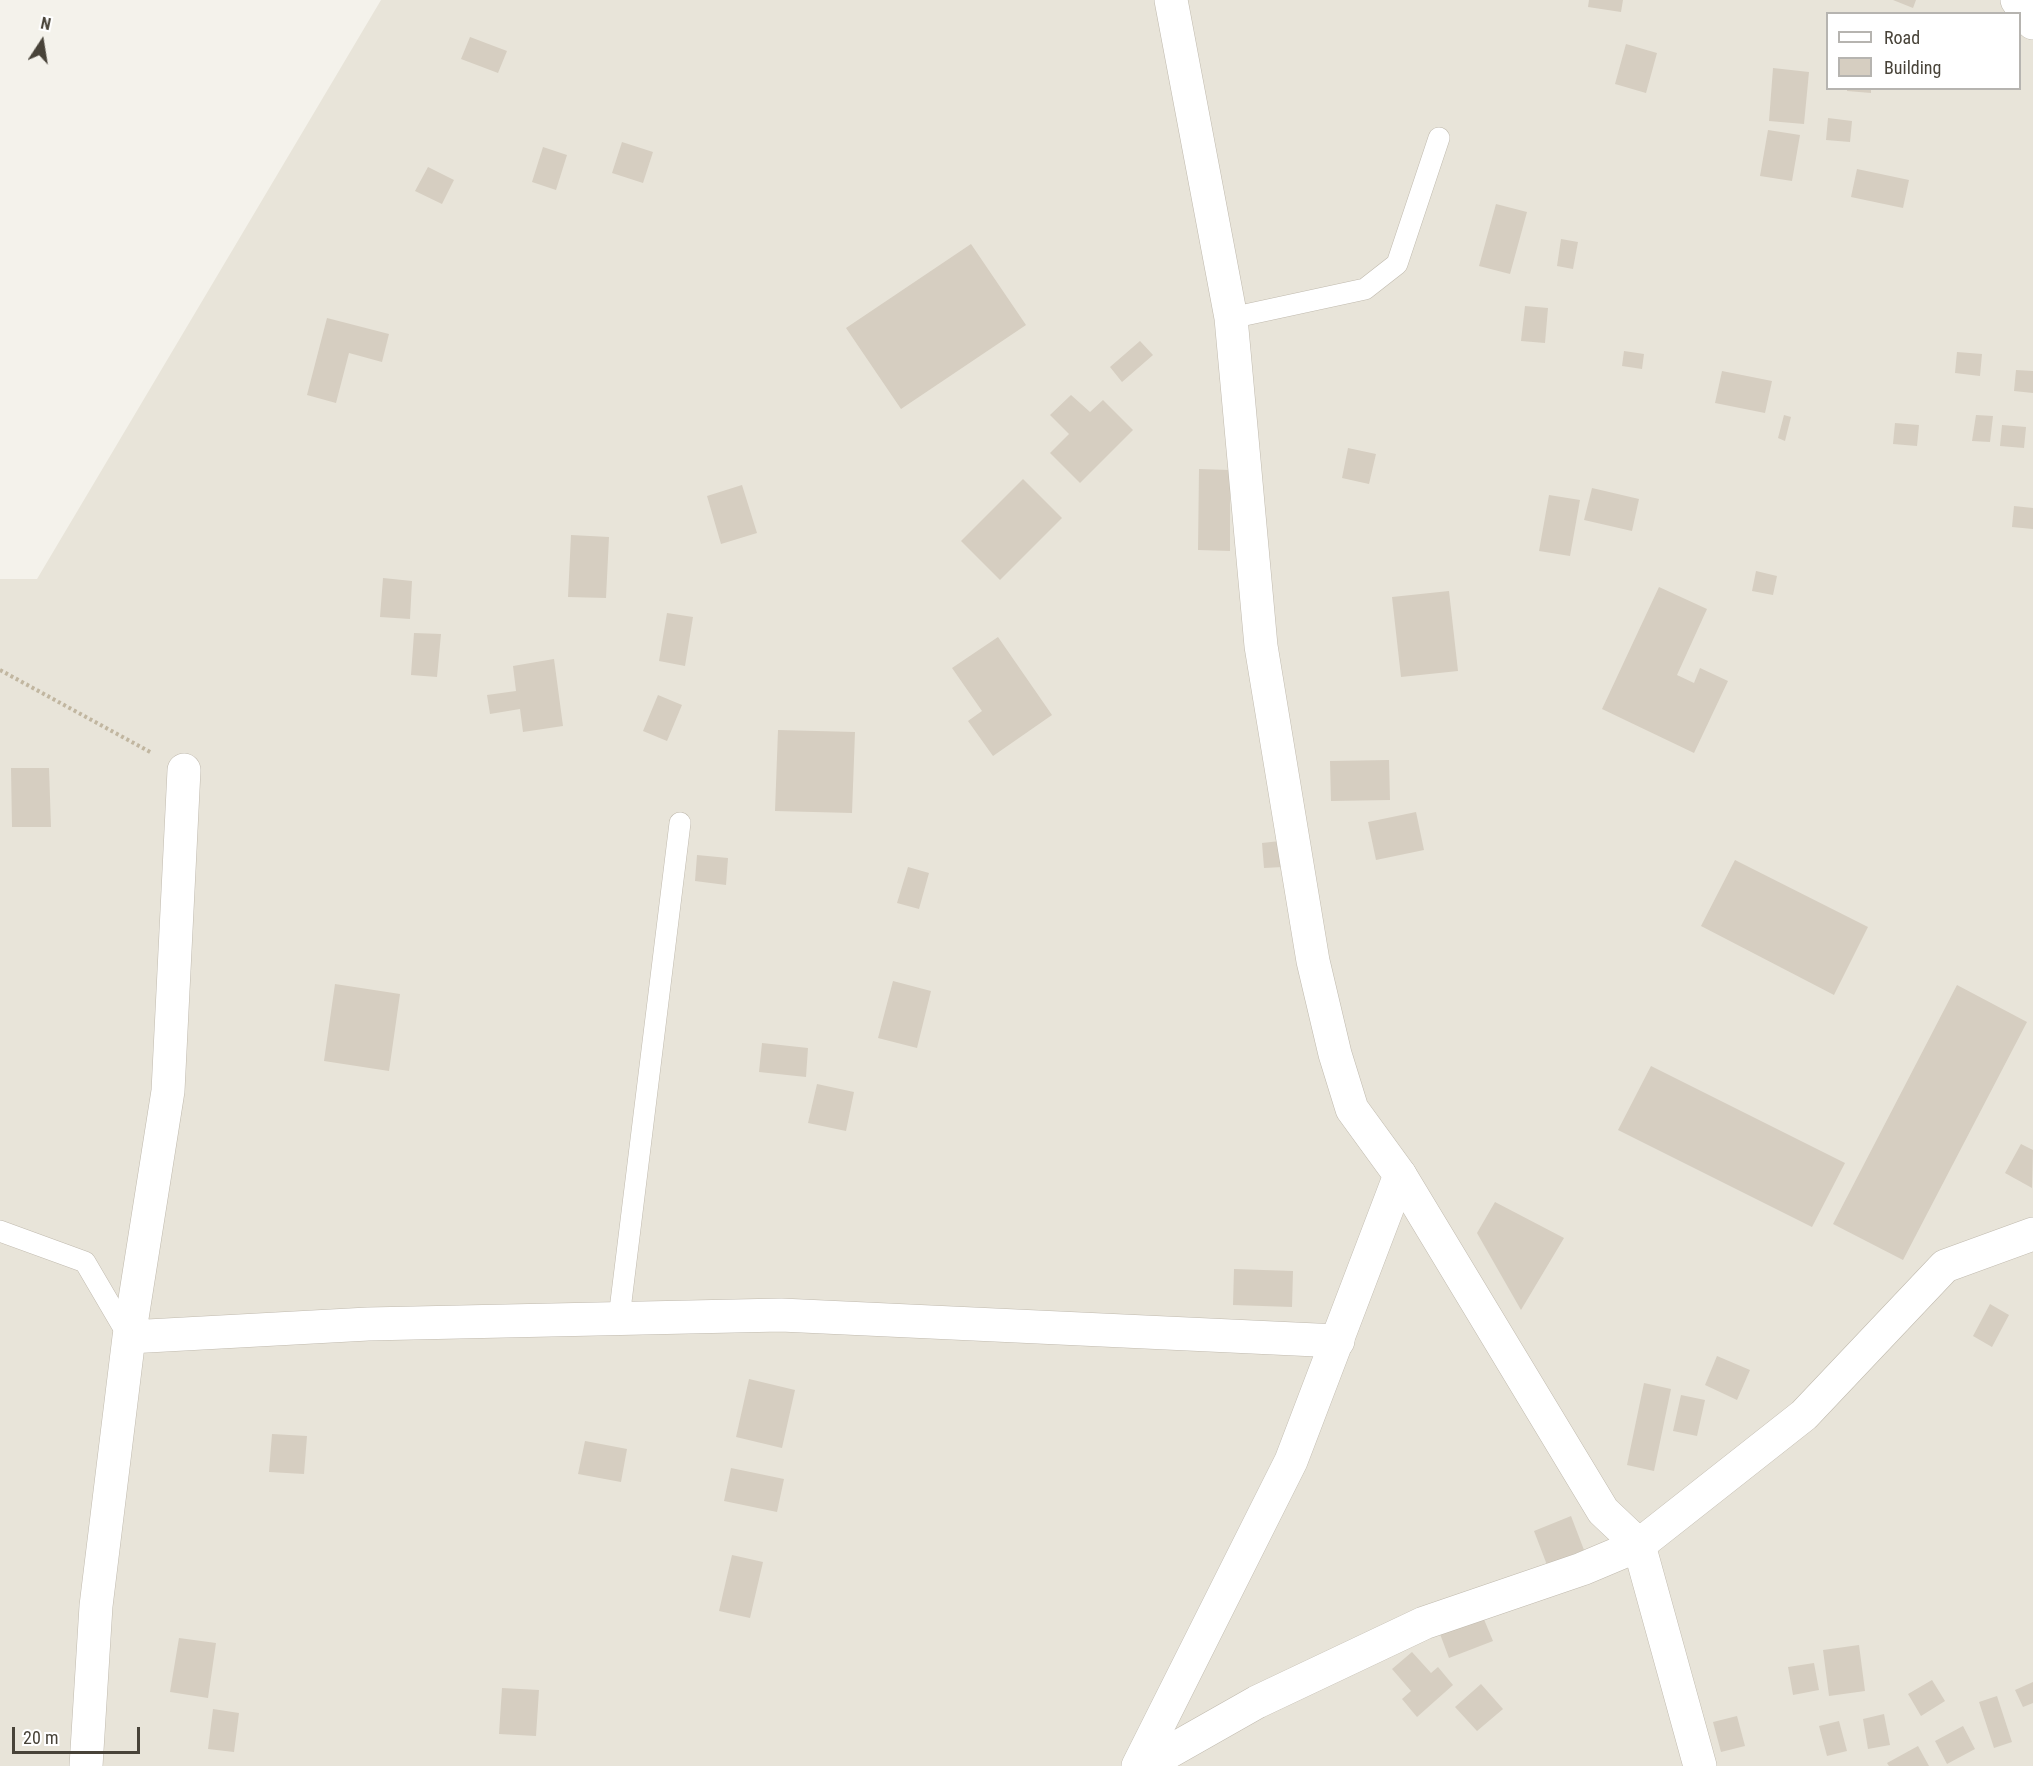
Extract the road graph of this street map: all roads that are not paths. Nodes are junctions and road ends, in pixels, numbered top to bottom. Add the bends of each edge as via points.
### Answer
1 (1171, 0) edge
2 (2017, 0) edge
3 (2033, 23) edge
4 (1439, 138) dead end
5 (1231, 318) junction
6 (184, 770) road end
7 (680, 823) dead end
8 (1400, 1175) junction
9 (0, 1231) edge
10 (2033, 1233) edge
11 (619, 1318) junction
12 (129, 1337) junction
13 (1338, 1341) junction
14 (1639, 1545) junction
15 (86, 1766) edge
16 (1138, 1766) edge
17 (1144, 1766) edge
18 (1700, 1766) edge

1 - 5 street
2 - 3 street
4 - 5 lane via 1397,264 1365,289
5 - 8 street via 1261,646 1313,961 1352,1109
6 - 12 street via 168,1090
7 - 11 lane
8 - 13 street
8 - 14 street via 1604,1511
9 - 12 lane via 85,1262
10 - 14 street via 1945,1266 1804,1415
11 - 12 street via 368,1324
11 - 13 street via 781,1315
12 - 15 street via 96,1606
13 - 16 street via 1291,1461
14 - 17 street via 1582,1569 1424,1623 1257,1702
14 - 18 street

